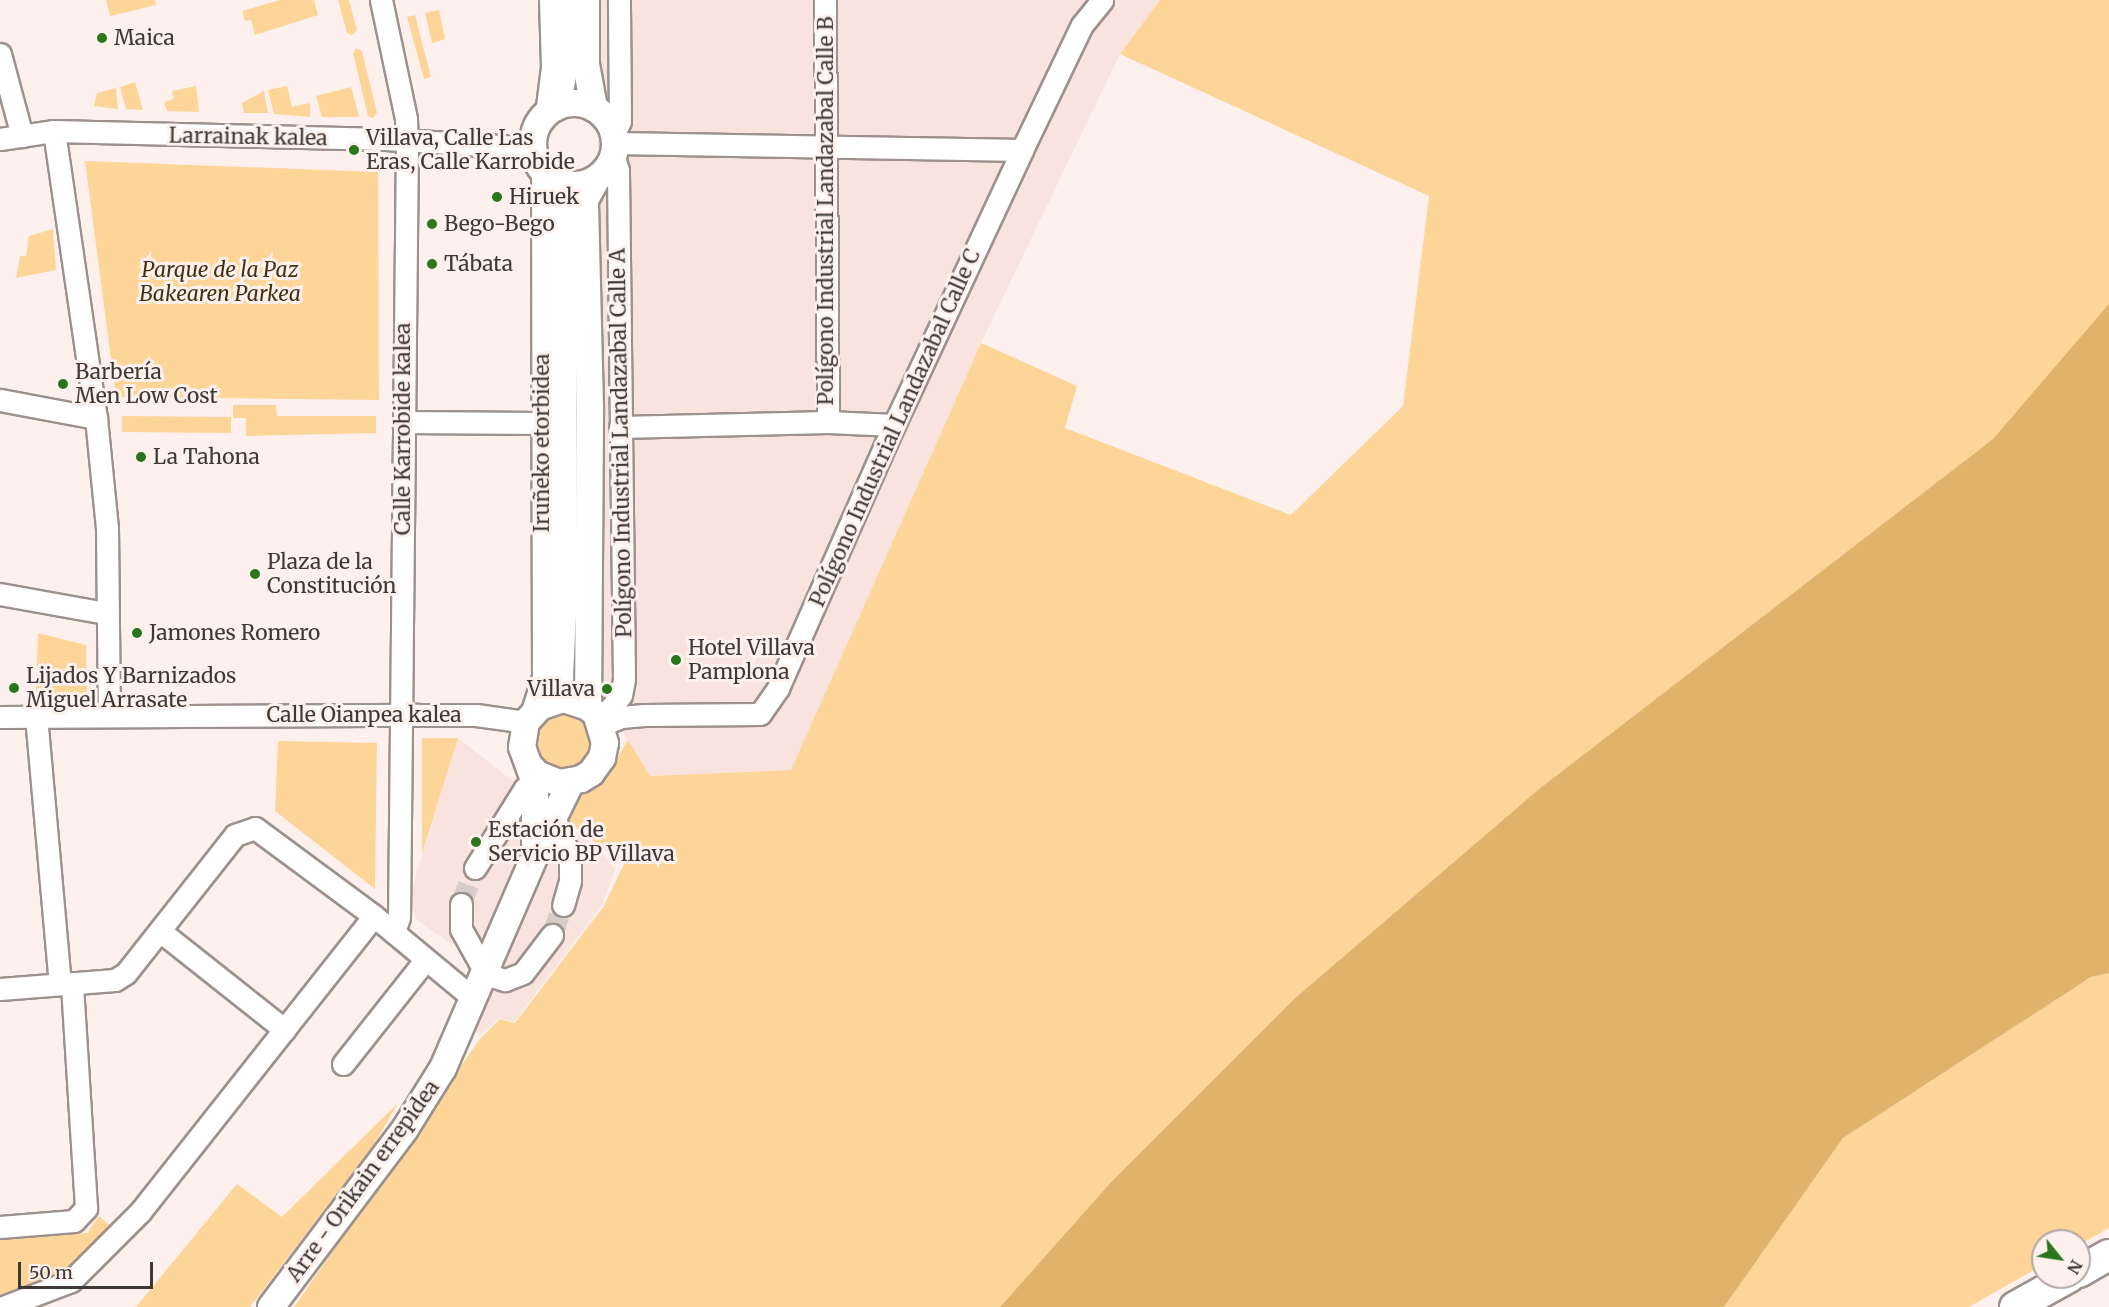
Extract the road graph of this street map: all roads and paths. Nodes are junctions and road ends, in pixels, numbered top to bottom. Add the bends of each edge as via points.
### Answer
1 (381, 0) edge
2 (550, 0) edge
3 (564, 0) edge
4 (586, 0) edge
5 (619, 0) edge
6 (825, 0) edge
7 (1102, 0) edge
8 (0, 54) edge
9 (594, 108) junction
10 (551, 110) junction
11 (54, 131) junction
12 (22, 136) junction
13 (0, 139) edge
14 (407, 142) junction
15 (615, 144) junction
16 (826, 146) junction
17 (1022, 150) junction
18 (545, 167) junction
19 (596, 180) junction
20 (0, 400) edge
21 (96, 418) junction
22 (403, 422) junction
23 (828, 422) junction
24 (540, 423) junction
25 (894, 425) junction
26 (620, 427) junction
27 (0, 594) edge
28 (106, 613) junction
29 (535, 713) junction
30 (109, 714) junction
31 (401, 715) junction
32 (476, 715) junction
33 (36, 716) junction
34 (0, 717) edge
35 (597, 717) junction
36 (530, 769) junction
37 (571, 782) junction
38 (553, 815) junction
39 (536, 853) junction
40 (475, 868) tunnel mouth
41 (461, 904) tunnel mouth
42 (563, 905) tunnel mouth
43 (374, 916) junction
44 (160, 931) junction
45 (394, 932) junction
46 (552, 935) tunnel mouth
47 (425, 960) junction
48 (486, 974) junction
49 (66, 984) junction
50 (0, 989) edge
51 (474, 999) junction
52 (285, 1030) junction
53 (343, 1064) dead end
54 (0, 1227) edge
55 (2109, 1255) edge
56 (2091, 1265) edge
57 (2047, 1289) edge
58 (3, 1307) edge
59 (271, 1307) edge
60 (2015, 1307) edge

1 - 14 street, Calle Karrobide kalea via 406,119
2 - 10 street
3 - 10 main road via 565,65
4 - 9 main road via 586,64
5 - 15 street, Polígono Industrial Landazabal Calle A via 620,121
6 - 16 street, Polígono Industrial Landazabal Calle B
7 - 17 street, Polígono Industrial Landazabal Calle C via 1082,25
8 - 12 street
9 - 10 main road via 582,103
9 - 15 main road via 610,123
10 - 18 main road via 537,126
11 - 12 street, Larrainak kalea
11 - 14 street, Larrainak kalea
11 - 21 street
12 - 13 street, Larrainak kalea
14 - 18 street, Larrainak kalea
14 - 22 street, Calle Karrobide kalea
15 - 16 street
15 - 19 main road
15 - 26 street, Polígono Industrial Landazabal Calle A
16 - 17 street
16 - 23 street, Polígono Industrial Landazabal Calle B
17 - 25 street, Polígono Industrial Landazabal Calle C
18 - 19 main road via 571,186
18 - 24 street, Iruñeko etorbidea
18 - 29 main road, Iruñeko etorbidea via 563,266 564,593 560,677
19 - 35 main road via 585,200
20 - 21 street
21 - 28 street via 107,528
22 - 24 street
22 - 31 street, Calle Karrobide kalea
23 - 25 street
23 - 26 street
24 - 29 street, Iruñeko etorbidea via 543,677
25 - 35 street, Polígono Industrial Landazabal Calle C via 778,688 760,714
26 - 35 street, Polígono Industrial Landazabal Calle A via 624,680 621,695
27 - 28 street
28 - 30 street
29 - 32 street, Calle Oianpea kalea
29 - 35 main road via 563,699
29 - 36 main road via 522,734
30 - 31 street, Calle Oianpea kalea
30 - 33 street, Calle Oianpea kalea
31 - 32 street, Calle Oianpea kalea
31 - 45 street, Calle Karrobide kalea via 399,917
32 - 36 street via 504,729
33 - 34 street, Calle Oianpea kalea
33 - 49 street
35 - 37 main road via 605,743 602,758 591,773
36 - 37 main road via 548,780
36 - 39 main road
36 - 40 street via 525,788
37 - 38 main road, Arre - Orikain errepidea
38 - 39 main road, Arre - Orikain errepidea
38 - 42 street via 570,856 570,881
39 - 48 main road, Arre - Orikain errepidea
41 - 48 street via 461,929
43 - 44 street via 263,831 243,829
43 - 45 street
43 - 52 street
44 - 49 street via 115,980
44 - 52 street
45 - 47 street
46 - 48 street via 523,973 505,980
47 - 51 street
47 - 53 street
48 - 51 main road, Arre - Orikain errepidea
49 - 50 street
49 - 54 street via 86,1208 74,1221
51 - 59 main road, Arre - Orikain errepidea via 443,1068 405,1129
52 - 58 street via 140,1212 71,1281
55 - 56 highway
57 - 60 highway

